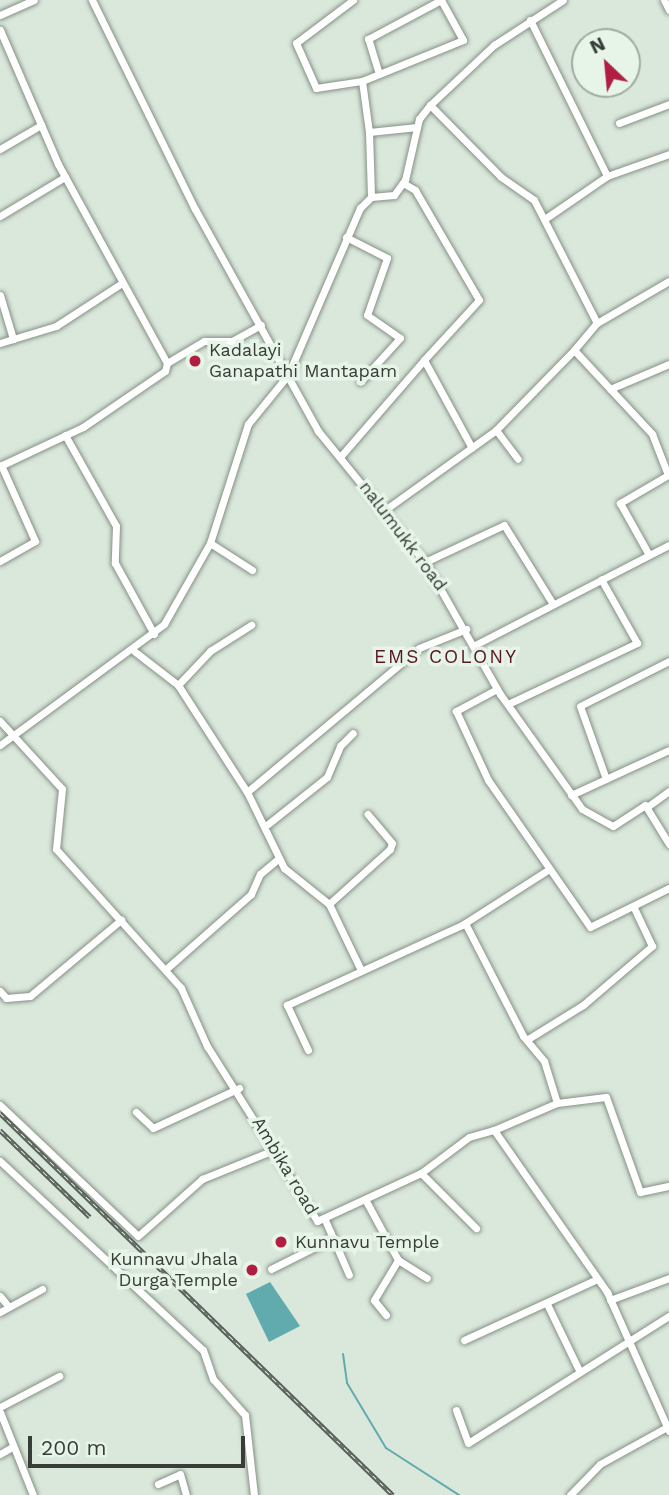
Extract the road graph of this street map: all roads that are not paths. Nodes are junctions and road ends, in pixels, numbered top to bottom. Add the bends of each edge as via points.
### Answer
1 (32, 0) edge
2 (92, 0) edge
3 (353, 0) edge
4 (441, 0) edge
5 (563, 0) edge
6 (664, 0) edge
7 (669, 9) edge
8 (0, 15) edge
9 (530, 20) junction
10 (0, 30) edge
11 (379, 74) junction
12 (362, 81) junction
13 (669, 104) edge
14 (430, 105) junction
15 (620, 123) dead end
16 (41, 125) junction
17 (417, 127) junction
18 (369, 132) junction
19 (0, 149) edge
20 (669, 154) edge
21 (607, 176) junction
22 (65, 177) junction
23 (403, 183) junction
24 (371, 197) junction
25 (0, 216) edge
26 (546, 218) junction
27 (346, 237) junction
28 (669, 281) edge
29 (122, 283) junction
30 (0, 295) edge
31 (597, 323) junction
32 (261, 325) junction
33 (13, 339) junction
34 (0, 343) edge
35 (574, 350) junction
36 (424, 360) junction
37 (167, 363) junction
38 (669, 364) edge
39 (288, 375) junction
40 (360, 382) dead end
41 (610, 389) junction
42 (496, 429) junction
43 (65, 435) junction
44 (472, 448) junction
45 (341, 457) junction
46 (518, 459) dead end
47 (1, 465) edge
48 (382, 512) junction
49 (210, 543) junction
50 (669, 545) edge
51 (648, 553) junction
52 (0, 561) edge
53 (425, 562) junction
54 (252, 570) dead end
55 (601, 579) junction
56 (553, 604) junction
57 (251, 625) dead end
58 (466, 629) junction
59 (154, 634) junction
60 (473, 646) junction
61 (134, 651) junction
62 (669, 661) edge
63 (178, 685) junction
64 (497, 689) junction
65 (508, 704) junction
66 (0, 721) edge
67 (353, 733) dead end
68 (9, 738) junction
69 (0, 745) edge
70 (669, 750) edge
71 (606, 779) junction
72 (669, 791) edge
73 (247, 792) junction
74 (571, 794) junction
75 (647, 807) junction
76 (368, 814) dead end
77 (268, 824) junction
78 (669, 844) edge
79 (278, 859) junction
80 (546, 871) junction
81 (669, 888) edge
82 (328, 904) junction
83 (634, 908) junction
84 (121, 920) junction
85 (465, 923) junction
86 (360, 968) junction
87 (166, 969) junction
88 (0, 991) edge
89 (3, 1000) edge
90 (527, 1039) junction
91 (308, 1050) dead end
92 (239, 1088) junction
93 (557, 1103) junction
94 (0, 1105) edge
95 (136, 1112) dead end
96 (494, 1130) junction
97 (276, 1149) junction
98 (0, 1161) edge
99 (421, 1173) junction
100 (669, 1186) edge
101 (366, 1201) junction
102 (324, 1218) junction
103 (476, 1228) dead end
104 (333, 1238) junction
105 (398, 1261) junction
106 (271, 1269) dead end
107 (349, 1275) dead end
108 (427, 1278) dead end
109 (669, 1278) edge
110 (597, 1279) junction
111 (42, 1289) dead end
112 (0, 1296) edge
113 (610, 1300) junction
114 (547, 1304) junction
115 (9, 1307) junction
116 (0, 1312) edge
117 (386, 1315) dead end
118 (669, 1316) edge
119 (629, 1336) junction
120 (464, 1340) dead end
121 (578, 1368) junction
122 (60, 1376) dead end
123 (0, 1410) edge
124 (456, 1410) dead end
125 (668, 1429) edge
126 (12, 1447) junction
127 (0, 1454) edge
128 (158, 1484) dead end
129 (33, 1495) edge
130 (186, 1495) edge
131 (254, 1495) edge
132 (570, 1495) edge

1 - 8 street
2 - 32 street, nalumukk road
3 - 12 street via 296,43 316,89
4 - 11 street via 368,39
4 - 11 street via 463,40
5 - 9 street
6 - 7 street
9 - 14 street
9 - 21 street
10 - 16 street
11 - 12 street
12 - 18 street
13 - 15 street
14 - 17 street
14 - 26 street
16 - 19 street
16 - 22 street
17 - 18 street
17 - 23 street
18 - 24 street
20 - 21 street
21 - 26 street
22 - 25 street
22 - 29 street
23 - 24 street via 394,195
23 - 36 street via 415,190 479,300
24 - 27 street
26 - 31 street
27 - 39 street
27 - 40 street via 387,258 367,315 400,338
28 - 31 street
29 - 33 street via 56,326
29 - 37 street
30 - 33 street
31 - 35 street
32 - 37 street via 232,341 204,341
32 - 39 street, nalumukk road
33 - 34 street
35 - 41 street
35 - 42 street
36 - 44 street
36 - 45 street
37 - 43 street via 135,393
38 - 41 street
39 - 45 street, nalumukk road via 318,431
39 - 49 street via 248,424
41 - 51 street via 652,434 668,475 620,503
42 - 44 street
42 - 46 street
43 - 47 street
43 - 59 street via 116,526 115,563
44 - 48 street
45 - 48 street, nalumukk road
47 - 52 street via 35,541
48 - 53 street, nalumukk road
49 - 54 street
49 - 59 street
50 - 51 street
51 - 55 street
53 - 56 street via 504,525
53 - 58 street, nalumukk road
55 - 56 street
55 - 65 street via 637,643
56 - 60 street
57 - 63 street via 210,651
58 - 60 street, nalumukk road
58 - 73 street via 419,648
59 - 61 street
60 - 64 street, nalumukk road
61 - 63 street
61 - 68 street
62 - 71 street via 580,706
63 - 73 street
64 - 65 street, nalumukk road
64 - 80 street via 456,711 488,780
65 - 74 street, nalumukk road
66 - 68 street
67 - 77 street via 340,746 327,777
68 - 69 street
68 - 84 street, Ambika road via 62,789 55,849
70 - 71 street
71 - 74 street
72 - 75 street
73 - 77 street
74 - 75 street, nalumukk road via 602,824 613,826
75 - 78 street
76 - 82 street via 393,843
77 - 79 street
79 - 82 street
79 - 87 street via 260,874 251,894
80 - 83 street via 590,927
80 - 85 street
81 - 83 street
82 - 86 street
83 - 90 street via 652,946 583,1005
84 - 87 street, Ambika road
84 - 89 street via 30,996
85 - 86 street via 369,972
85 - 90 street
86 - 91 street via 287,1005
87 - 92 street, Ambika road
88 - 89 street
90 - 93 street via 544,1061
92 - 95 street via 205,1109 147,1130
92 - 97 street, Ambika road
93 - 96 street, Ambika road
93 - 100 street, Ambika road via 607,1097 640,1192
94 - 97 street via 138,1236 202,1179
96 - 99 street, Ambika road via 469,1137
96 - 110 street
97 - 102 street, Ambika road via 317,1221
98 - 131 street via 203,1350 213,1379 246,1415
99 - 101 street, Ambika road
99 - 103 street
101 - 102 street, Ambika road
101 - 105 street
102 - 104 street
104 - 106 street
104 - 107 street
105 - 108 street
105 - 117 street via 374,1300
109 - 113 street
110 - 113 street
110 - 114 street
111 - 115 street
112 - 115 street
113 - 119 street
114 - 120 street
114 - 121 street
115 - 116 street
118 - 119 street
119 - 121 street
119 - 125 street
121 - 124 street via 468,1443
122 - 123 street
123 - 126 street
125 - 132 street via 600,1464
126 - 127 street
126 - 129 street
128 - 130 street via 180,1475

